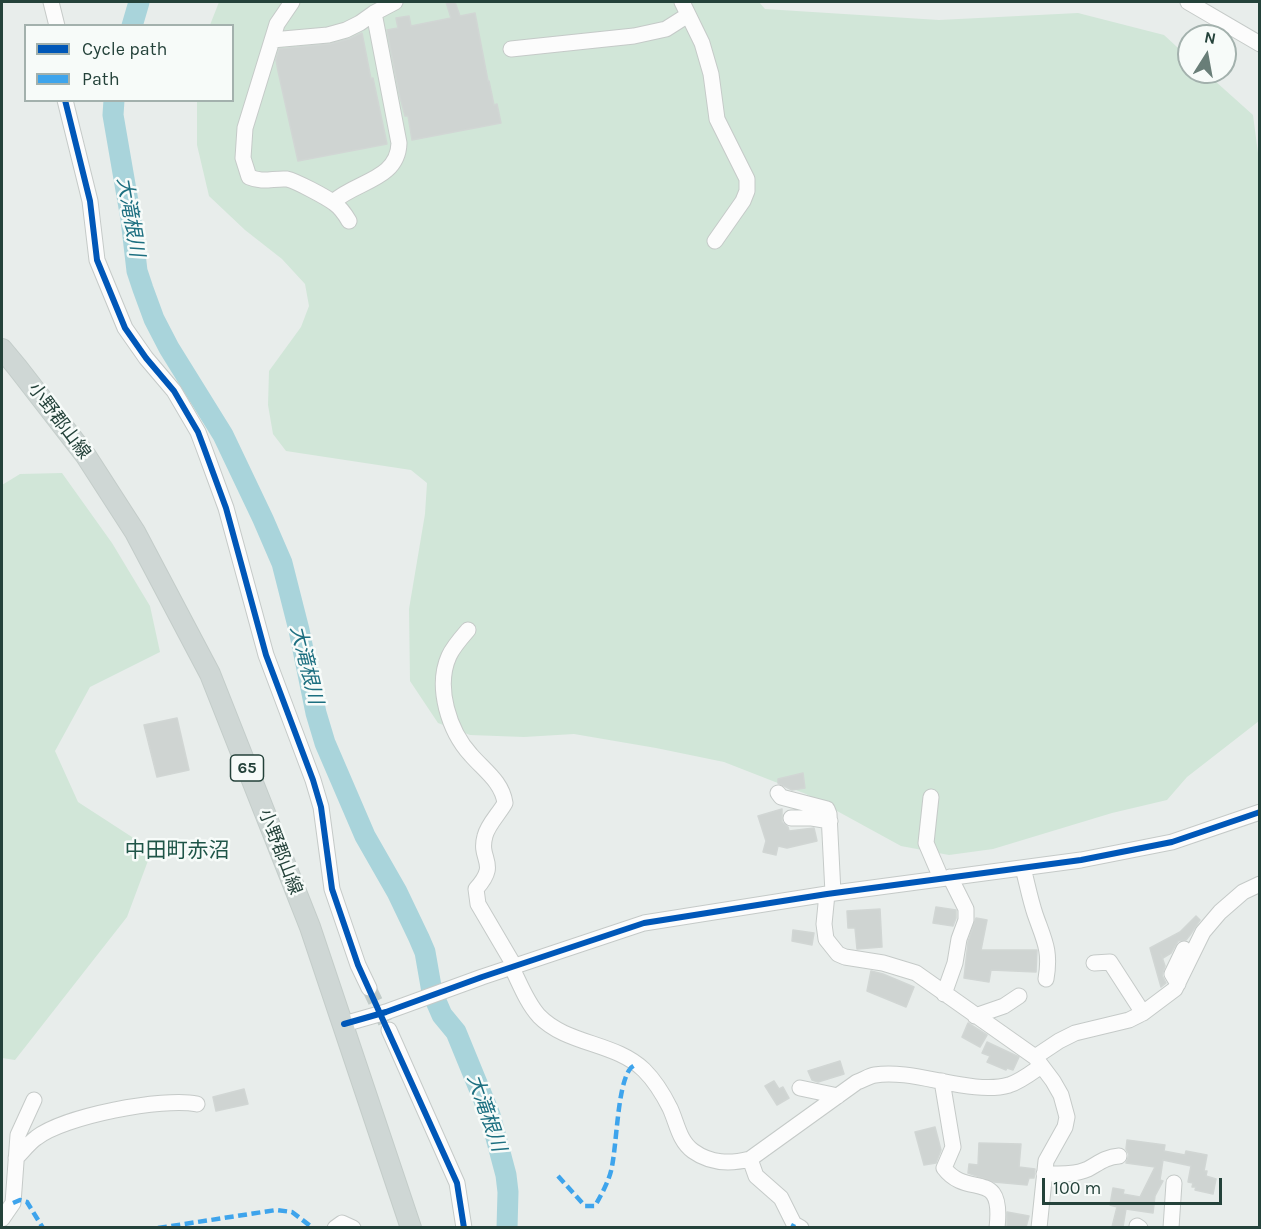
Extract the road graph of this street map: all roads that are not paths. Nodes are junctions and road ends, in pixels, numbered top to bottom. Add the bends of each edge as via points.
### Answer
1 (51, 2) edge
2 (292, 2) edge
3 (395, 2) edge
4 (1188, 2) edge
5 (685, 8) edge
6 (374, 13) junction
7 (56, 24) edge
8 (272, 40) junction
9 (1260, 44) edge
10 (512, 49) dead end
11 (65, 102) edge
12 (333, 202) junction
13 (349, 221) dead end
14 (715, 241) dead end
15 (2, 349) edge
16 (468, 630) dead end
17 (778, 793) dead end
18 (931, 797) dead end
19 (1260, 812) edge
20 (791, 818) dead end
21 (830, 821) junction
22 (1023, 868) junction
23 (945, 878) junction
24 (1260, 884) edge
25 (830, 893) junction
26 (1184, 949) dead end
27 (1094, 963) dead end
28 (514, 967) junction
29 (1046, 979) dead end
30 (1178, 984) junction
31 (369, 988) tunnel mouth
32 (944, 994) junction
33 (1019, 996) dead end
34 (1143, 1013) junction
35 (975, 1016) junction
36 (344, 1024) junction
37 (389, 1030) tunnel mouth
38 (1038, 1062) junction
39 (942, 1081) junction
40 (800, 1088) dead end
41 (837, 1096) junction
42 (34, 1100) dead end
43 (197, 1104) dead end
44 (1119, 1156) dead end
45 (16, 1158) junction
46 (750, 1159) junction
47 (1044, 1174) junction
48 (1174, 1183) dead end
49 (2, 1218) edge
50 (335, 1227) edge
51 (353, 1227) edge
52 (411, 1227) edge
53 (464, 1227) edge
54 (801, 1227) edge
55 (997, 1227) edge
56 (1039, 1227) edge
57 (1171, 1227) edge

1 - 7 street
2 - 8 street via 277,24
3 - 6 street
4 - 9 street
5 - 10 street via 666,29
5 - 14 street via 711,74 717,119 747,179 743,201
6 - 8 street via 360,23 328,34
6 - 12 street via 399,154 386,173
8 - 12 street via 245,128 243,158 249,177 265,182 293,181
11 - 31 street via 90,201 97,260 125,328 177,397 204,448 226,508 266,655 313,780 321,807 332,889
12 - 13 street
15 - 36 main road, 小野郡山線 / 65 via 86,456 135,532 210,674
16 - 28 street via 449,656 444,692 448,712 463,744 503,794 505,803 489,825 483,843 489,868 476,889 478,904
17 - 21 street via 827,808
18 - 23 street via 926,843
19 - 22 street via 1172,842
20 - 21 street
21 - 25 street
22 - 23 street
22 - 29 street via 1046,938
23 - 25 street
23 - 32 street via 966,909 966,920
24 - 30 street via 1243,892 1203,932
25 - 28 street via 644,923
25 - 32 street via 824,924 826,939 838,954 916,974
26 - 30 street via 1172,974
27 - 34 street via 1110,962
28 - 36 street
28 - 46 street via 527,999 546,1022 625,1055 646,1072 692,1150 720,1162
30 - 34 street
32 - 35 street
33 - 35 street
34 - 38 street via 1075,1033
35 - 38 street
36 - 52 main road, 小野郡山線 / 65
37 - 53 street via 457,1183
38 - 39 street via 1007,1086
38 - 47 street via 1061,1095 1067,1117 1046,1161
39 - 41 street via 874,1075
39 - 55 street via 953,1147 944,1168 964,1183 991,1190 997,1203
40 - 41 street
41 - 46 street
42 - 45 street via 18,1135
43 - 45 street via 182,1101 83,1117 36,1137
44 - 47 street via 1108,1157 1086,1170
45 - 49 street via 13,1203
46 - 54 street via 756,1176 782,1198 794,1224
47 - 56 street
48 - 57 street
50 - 51 street via 342,1223

